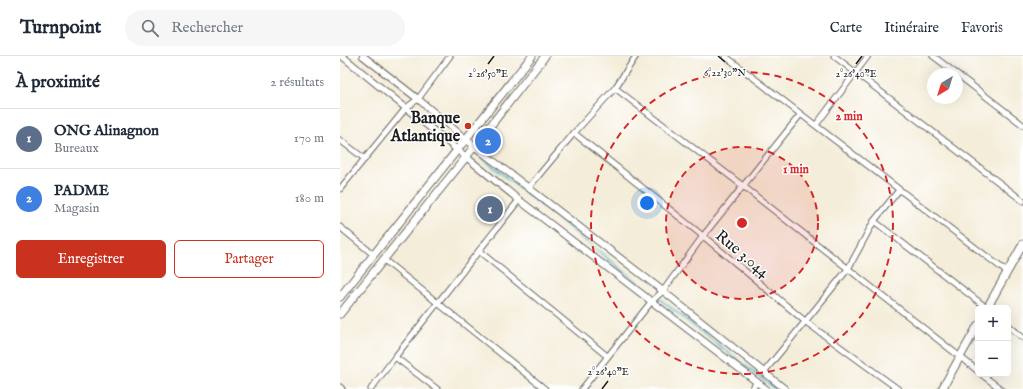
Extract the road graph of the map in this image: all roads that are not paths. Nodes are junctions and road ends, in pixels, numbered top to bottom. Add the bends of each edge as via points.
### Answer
1 (342, 56) edge
2 (363, 56) edge
3 (450, 56) edge
4 (532, 56) edge
5 (545, 56) edge
6 (636, 56) edge
7 (725, 56) edge
8 (834, 56) edge
9 (868, 56) edge
10 (933, 56) edge
11 (949, 68) edge
12 (856, 73) junction
13 (963, 79) edge
14 (615, 88) junction
15 (418, 99) junction
16 (406, 108) junction
17 (800, 115) junction
18 (816, 125) junction
19 (1023, 125) edge
20 (574, 133) junction
21 (340, 140) edge
22 (467, 140) junction
23 (474, 146) junction
24 (458, 150) junction
25 (466, 157) junction
26 (364, 159) junction
27 (743, 186) junction
28 (529, 187) junction
29 (340, 189) edge
30 (899, 190) junction
31 (519, 200) junction
32 (1023, 201) edge
33 (874, 221) junction
34 (340, 227) edge
35 (703, 236) junction
36 (1023, 244) edge
37 (479, 251) junction
38 (374, 255) junction
39 (383, 260) junction
40 (848, 269) junction
41 (1007, 272) junction
42 (663, 291) junction
43 (340, 297) edge
44 (651, 302) junction
45 (438, 303) junction
46 (983, 305) edge
47 (989, 305) edge
48 (340, 314) edge
49 (806, 322) junction
50 (1011, 328) edge
51 (975, 330) edge
52 (1023, 338) edge
53 (607, 356) junction
54 (395, 357) junction
55 (960, 358) junction
56 (975, 370) edge
57 (764, 372) junction
58 (985, 377) edge
59 (757, 382) junction
60 (371, 389) edge
61 (437, 389) edge
62 (545, 389) edge
63 (582, 389) edge
64 (752, 389) edge
65 (766, 389) edge
66 (785, 389) edge
67 (898, 389) edge
68 (942, 389) edge
69 (1001, 389) edge

1 - 16 street
2 - 15 street
3 - 15 street
4 - 22 main road
5 - 23 main road
6 - 14 street
7 - 17 street
8 - 12 street
9 - 12 street
10 - 11 street
12 - 18 street
12 - 32 street
13 - 19 street
14 - 20 street
14 - 27 street
15 - 16 street
15 - 22 street
16 - 24 street
16 - 26 street
17 - 18 street
17 - 27 street
18 - 30 street
20 - 28 street
20 - 35 street, Rue 3.044
21 - 26 street
22 - 23 street
22 - 24 main road
23 - 25 main road
23 - 28 street
24 - 25 street
24 - 38 main road
25 - 31 street
25 - 39 main road
26 - 29 street
27 - 35 street
27 - 40 street
28 - 42 street
30 - 33 street
30 - 41 street
31 - 37 street
31 - 44 street
33 - 40 street
33 - 46 street
34 - 38 street
35 - 42 street
35 - 49 street, Rue 3.044
36 - 41 main road
37 - 45 street
37 - 53 street
38 - 43 main road
39 - 45 street
39 - 48 main road
40 - 49 street
40 - 55 street
41 - 47 main road
42 - 44 street
42 - 57 street
44 - 53 street
44 - 59 street
45 - 54 street
45 - 62 street
49 - 57 street
49 - 67 street, Rue 3.044
50 - 52 street
51 - 55 main road
53 - 63 street
54 - 60 street
54 - 61 street
55 - 56 street
55 - 68 main road
57 - 66 street
58 - 69 street
59 - 64 street
59 - 65 street

